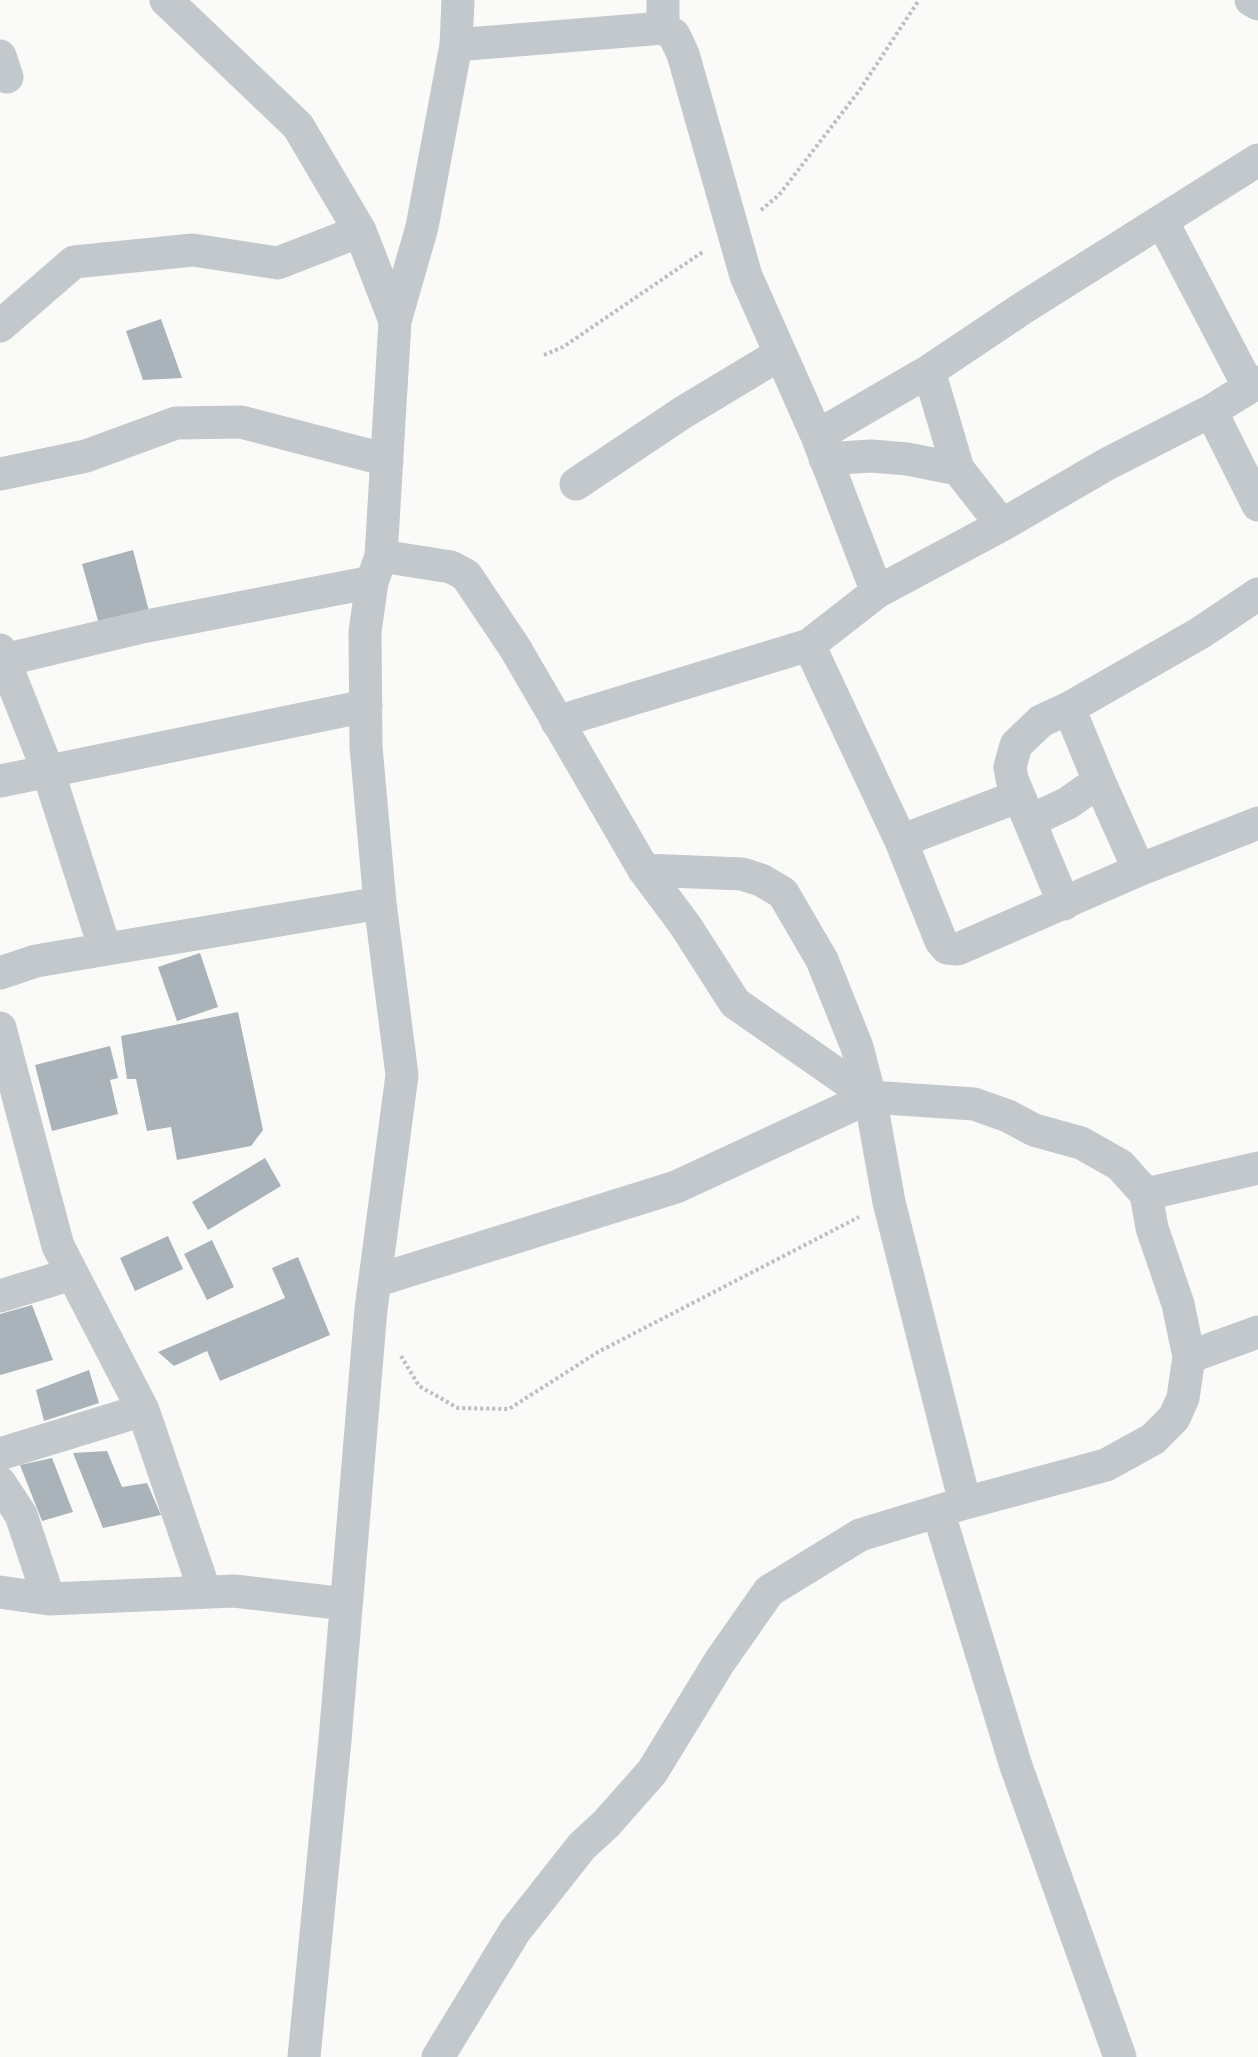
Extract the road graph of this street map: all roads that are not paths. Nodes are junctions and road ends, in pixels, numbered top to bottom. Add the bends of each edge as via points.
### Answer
1 (166, 0) edge
2 (458, 0) edge
3 (1251, 0) edge
4 (1258, 4) edge
5 (663, 14) edge
6 (456, 45) junction
7 (1258, 160) edge
8 (1162, 221) junction
9 (360, 231) junction
10 (395, 321) junction
11 (0, 326) edge
12 (780, 354) junction
13 (929, 371) junction
14 (1254, 384) edge
15 (1212, 411) junction
16 (821, 448) junction
17 (387, 460) junction
18 (958, 469) junction
19 (0, 474) edge
20 (576, 484) dead end
21 (1258, 505) edge
22 (1002, 525) junction
23 (376, 569) junction
24 (877, 592) junction
25 (1258, 594) edge
26 (809, 645) junction
27 (1, 657) edge
28 (366, 706) junction
29 (1069, 708) junction
30 (557, 722) junction
31 (48, 771) junction
32 (0, 781) edge
33 (1099, 781) junction
34 (1024, 808) junction
35 (1258, 823) edge
36 (901, 841) junction
37 (644, 870) junction
38 (1139, 870) junction
39 (380, 903) junction
40 (1064, 904) junction
41 (105, 949) junction
42 (0, 973) edge
43 (0, 1028) edge
44 (870, 1097) junction
45 (1258, 1168) edge
46 (1146, 1194) junction
47 (72, 1274) junction
48 (373, 1295) junction
49 (0, 1296) edge
50 (1258, 1332) edge
51 (1190, 1357) junction
52 (143, 1410) junction
53 (0, 1454) edge
54 (0, 1483) edge
55 (952, 1507) junction
56 (0, 1592) edge
57 (205, 1592) junction
58 (50, 1599) junction
59 (346, 1604) junction
60 (304, 2057) edge
61 (438, 2057) edge
62 (1120, 2057) edge

1 - 9 street via 298,126
2 - 6 street
3 - 4 street
5 - 6 street
5 - 12 street via 683,54 746,276
6 - 10 street via 422,227
7 - 8 street
8 - 13 street
8 - 14 street
9 - 10 street
9 - 11 street via 278,263 193,250 74,262
10 - 17 street
12 - 16 street
12 - 20 street
13 - 16 street
13 - 18 street
14 - 15 street
15 - 21 street
15 - 22 street via 1107,464
16 - 18 street
16 - 24 street
17 - 19 street via 241,422 176,423 86,456
17 - 23 street
18 - 22 street
22 - 24 street
23 - 27 street via 142,627
23 - 28 street via 365,632
23 - 30 street via 451,567 466,575 515,648
24 - 26 street
25 - 29 street via 1200,633
26 - 30 street
26 - 36 street
27 - 31 street
28 - 31 street
28 - 39 street
29 - 33 street
29 - 34 street via 1041,721 1016,745 1010,767
30 - 37 street
31 - 32 street
31 - 41 street
33 - 34 street via 1068,803
33 - 38 street
34 - 36 street
34 - 40 street
35 - 38 street
36 - 40 street via 946,948 958,949
37 - 44 street via 735,1003
37 - 44 street via 742,874 783,893 822,960 857,1047
38 - 40 street
39 - 41 street
39 - 48 street via 402,1075
41 - 42 street via 36,961
43 - 47 street via 58,1246
44 - 46 street via 974,1104 1034,1130 1081,1143 1120,1165
44 - 48 street via 676,1187
44 - 55 street
45 - 46 street
46 - 51 street via 1152,1228 1178,1304
47 - 49 street
47 - 52 street
48 - 59 street
50 - 51 street
51 - 55 street via 1183,1398 1174,1418 1153,1439 1106,1465
52 - 53 street
52 - 57 street
54 - 58 street via 21,1515
55 - 61 street via 860,1535 770,1591 720,1661 652,1772 582,1846 515,1931
55 - 62 street via 1016,1766
56 - 58 street
57 - 58 street
57 - 59 street via 234,1591
59 - 60 street

